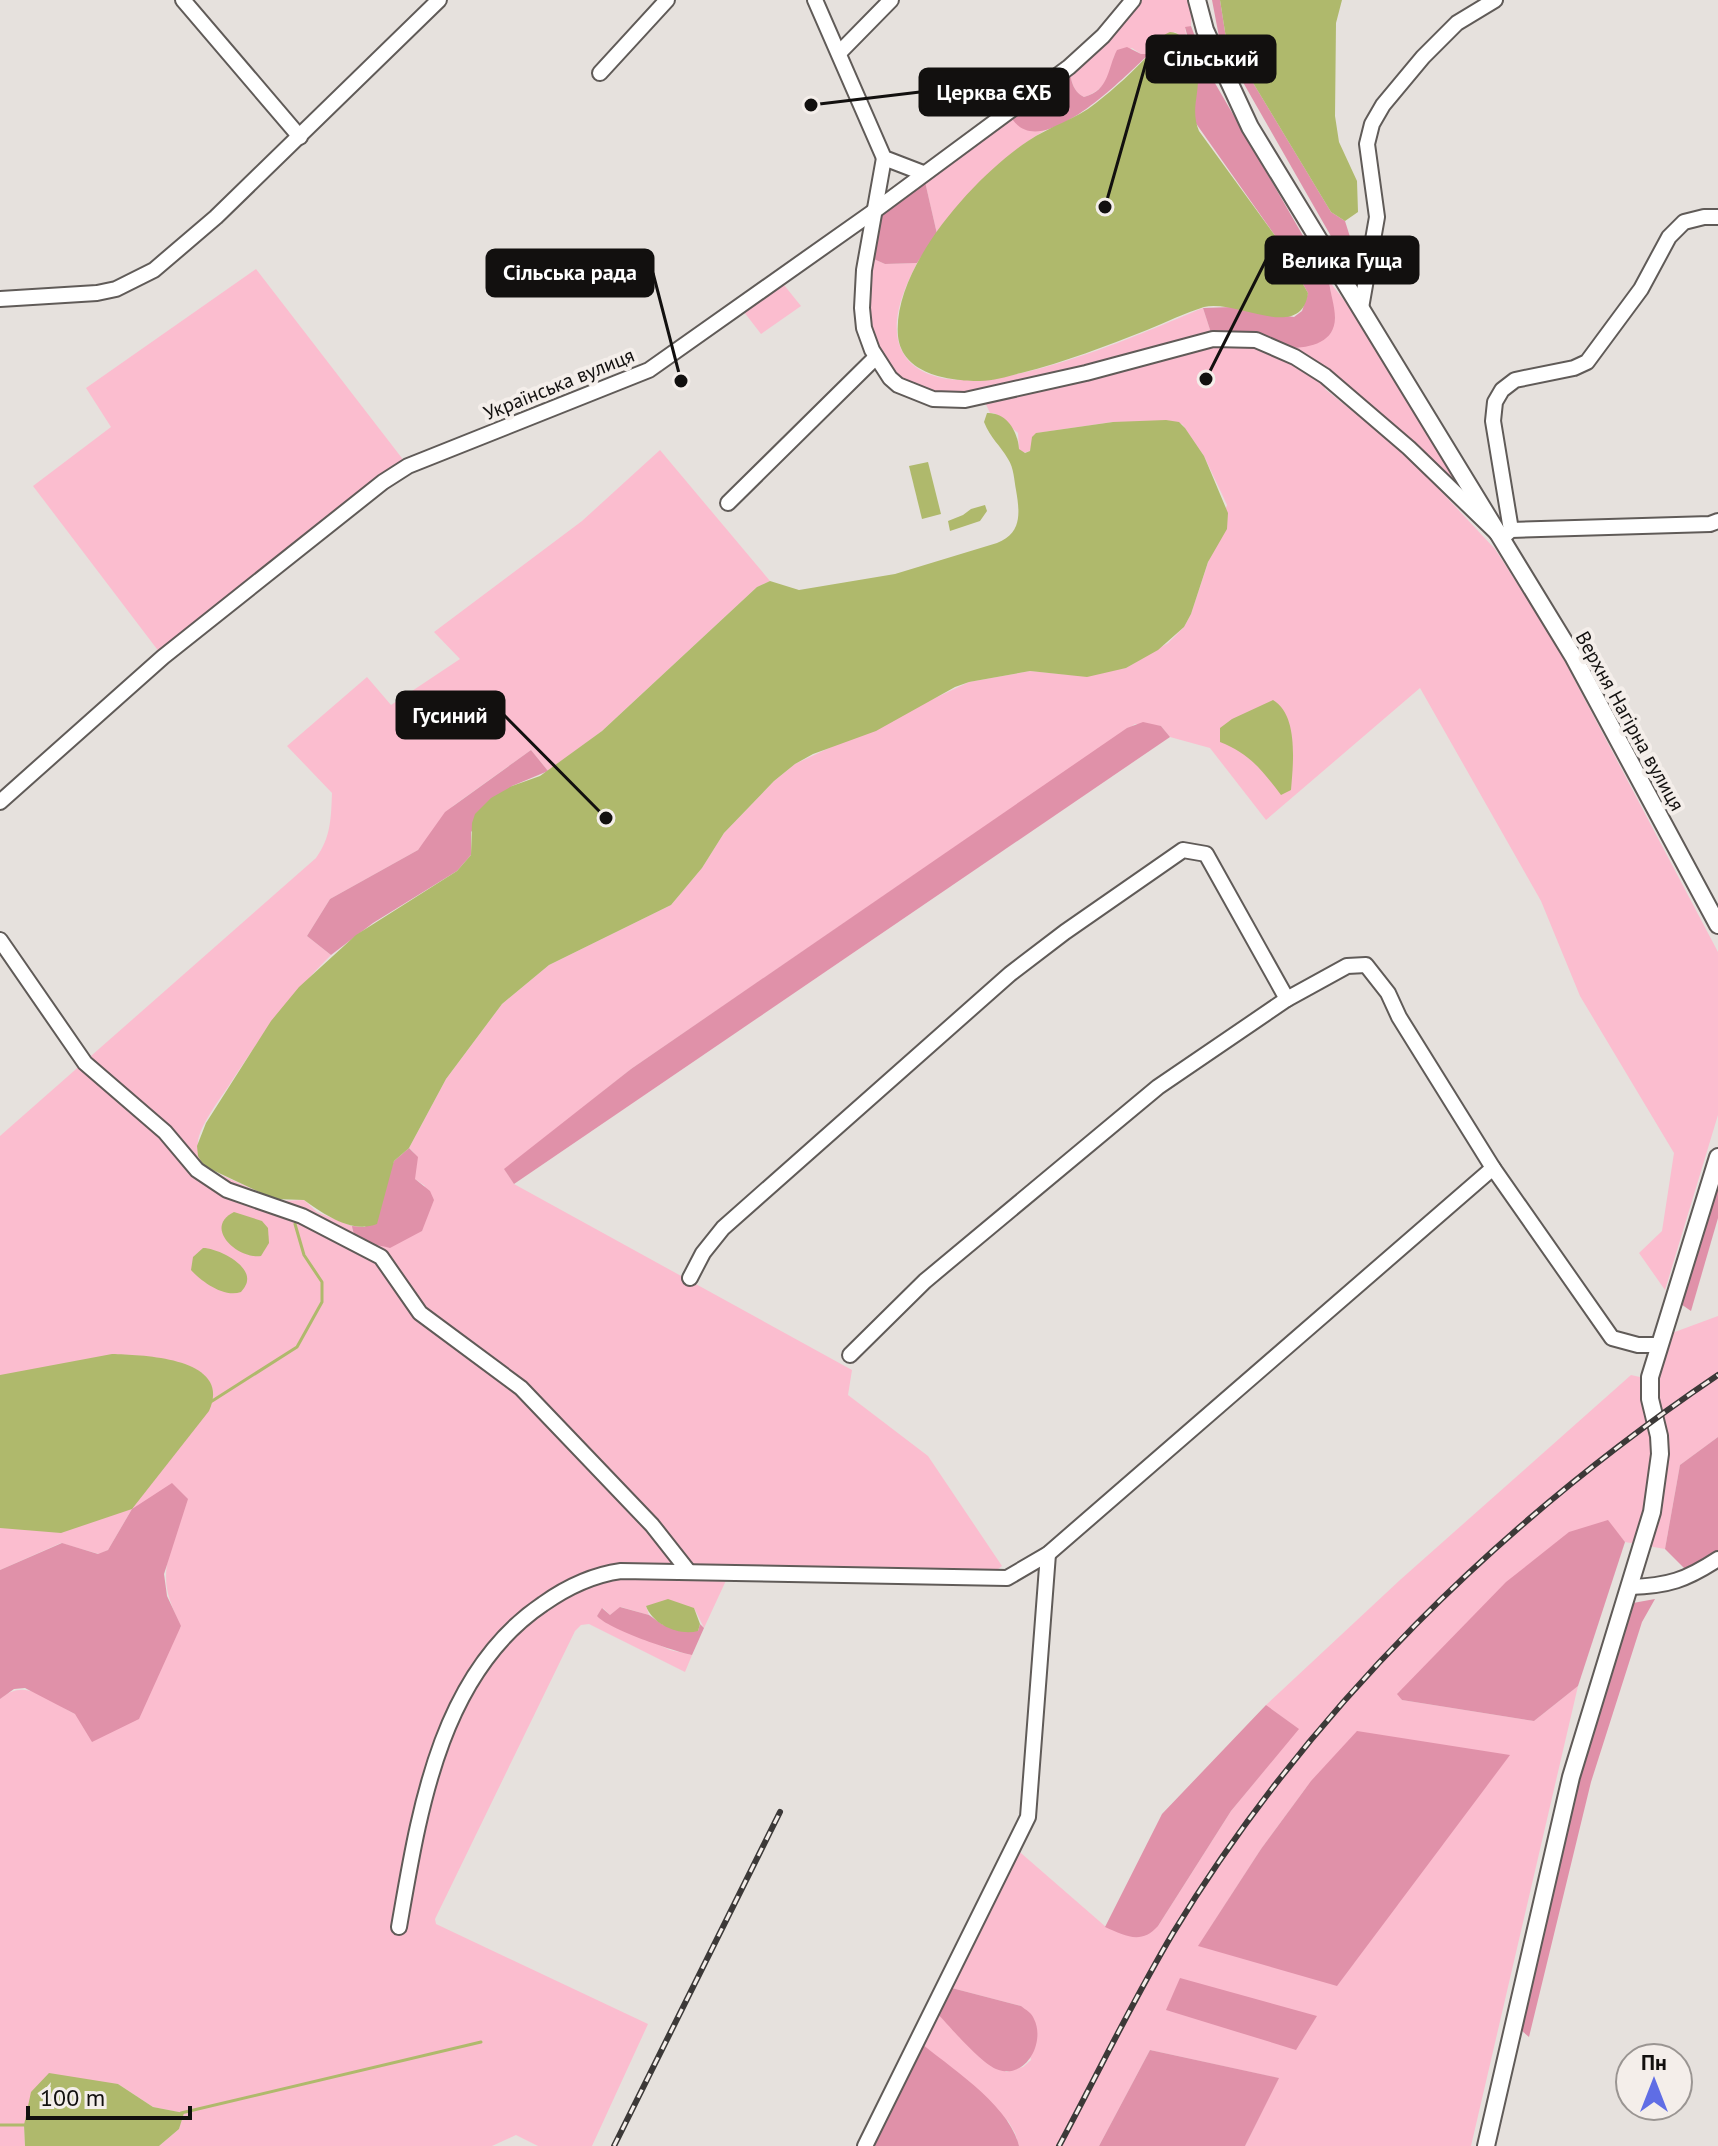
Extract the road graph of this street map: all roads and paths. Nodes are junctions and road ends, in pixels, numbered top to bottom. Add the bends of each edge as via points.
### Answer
1 (183, 0) edge
2 (439, 0) edge
3 (667, 0) edge
4 (815, 0) edge
5 (891, 0) edge
6 (1133, 0) edge
7 (1197, 0) edge
8 (1495, 0) edge
9 (839, 53) junction
10 (600, 73) dead end
11 (300, 137) junction
12 (884, 158) junction
13 (923, 173) junction
14 (877, 209) junction
15 (1718, 217) edge
16 (0, 299) edge
17 (1361, 308) junction
18 (876, 357) junction
19 (728, 503) dead end
20 (1718, 521) edge
21 (1507, 534) junction
22 (0, 802) edge
23 (1718, 925) edge
24 (0, 940) edge
25 (1287, 999) junction
26 (1718, 1157) edge
27 (1493, 1168) junction
28 (690, 1278) dead end
29 (1659, 1345) junction
30 (850, 1355) dead end
31 (1048, 1554) junction
32 (1718, 1559) edge
33 (689, 1572) junction
34 (1630, 1587) junction
35 (399, 1927) dead end
36 (865, 2146) edge
37 (1486, 2146) edge

1 - 11 street
2 - 11 street
3 - 10 street
4 - 9 street
5 - 9 street
6 - 13 street, Українська вулиця via 1069,67
7 - 17 main road, Верхня Нагірна вулиця via 1209,40 1250,127
8 - 17 street via 1457,23 1423,57 1372,124 1367,144 1377,217
9 - 12 street
11 - 16 street via 216,217 133,282 97,293
12 - 13 street
12 - 14 street
13 - 14 street, Українська вулиця
14 - 18 street via 862,308
14 - 22 street, Українська вулиця via 649,370 408,466 383,482 163,657
15 - 21 street via 1684,222 1669,237 1641,289 1587,362 1515,380 1502,390 1493,421
17 - 21 main road, Верхня Нагірна вулиця
18 - 19 street
18 - 21 street via 890,378 908,391 933,399 965,400 1213,339 1256,340 1325,376
20 - 21 street
21 - 23 main road, Верхня Нагірна вулиця
24 - 33 street via 85,1063 165,1132 197,1170 227,1190 302,1216 381,1257 420,1313 521,1388 652,1525
25 - 27 street via 1347,966 1366,965
25 - 28 street via 1206,854 1183,850 987,994 723,1228
25 - 30 street via 1158,1087 925,1281
26 - 29 main road
27 - 29 street via 1612,1338
27 - 31 street
29 - 34 main road via 1650,1389 1659,1436 1657,1480
31 - 33 street via 1007,1578
31 - 36 street via 1028,1817
32 - 34 street via 1691,1577 1662,1586
33 - 35 street via 621,1571 586,1580 531,1612 496,1646 458,1708 433,1768
34 - 37 main road via 1571,1777

